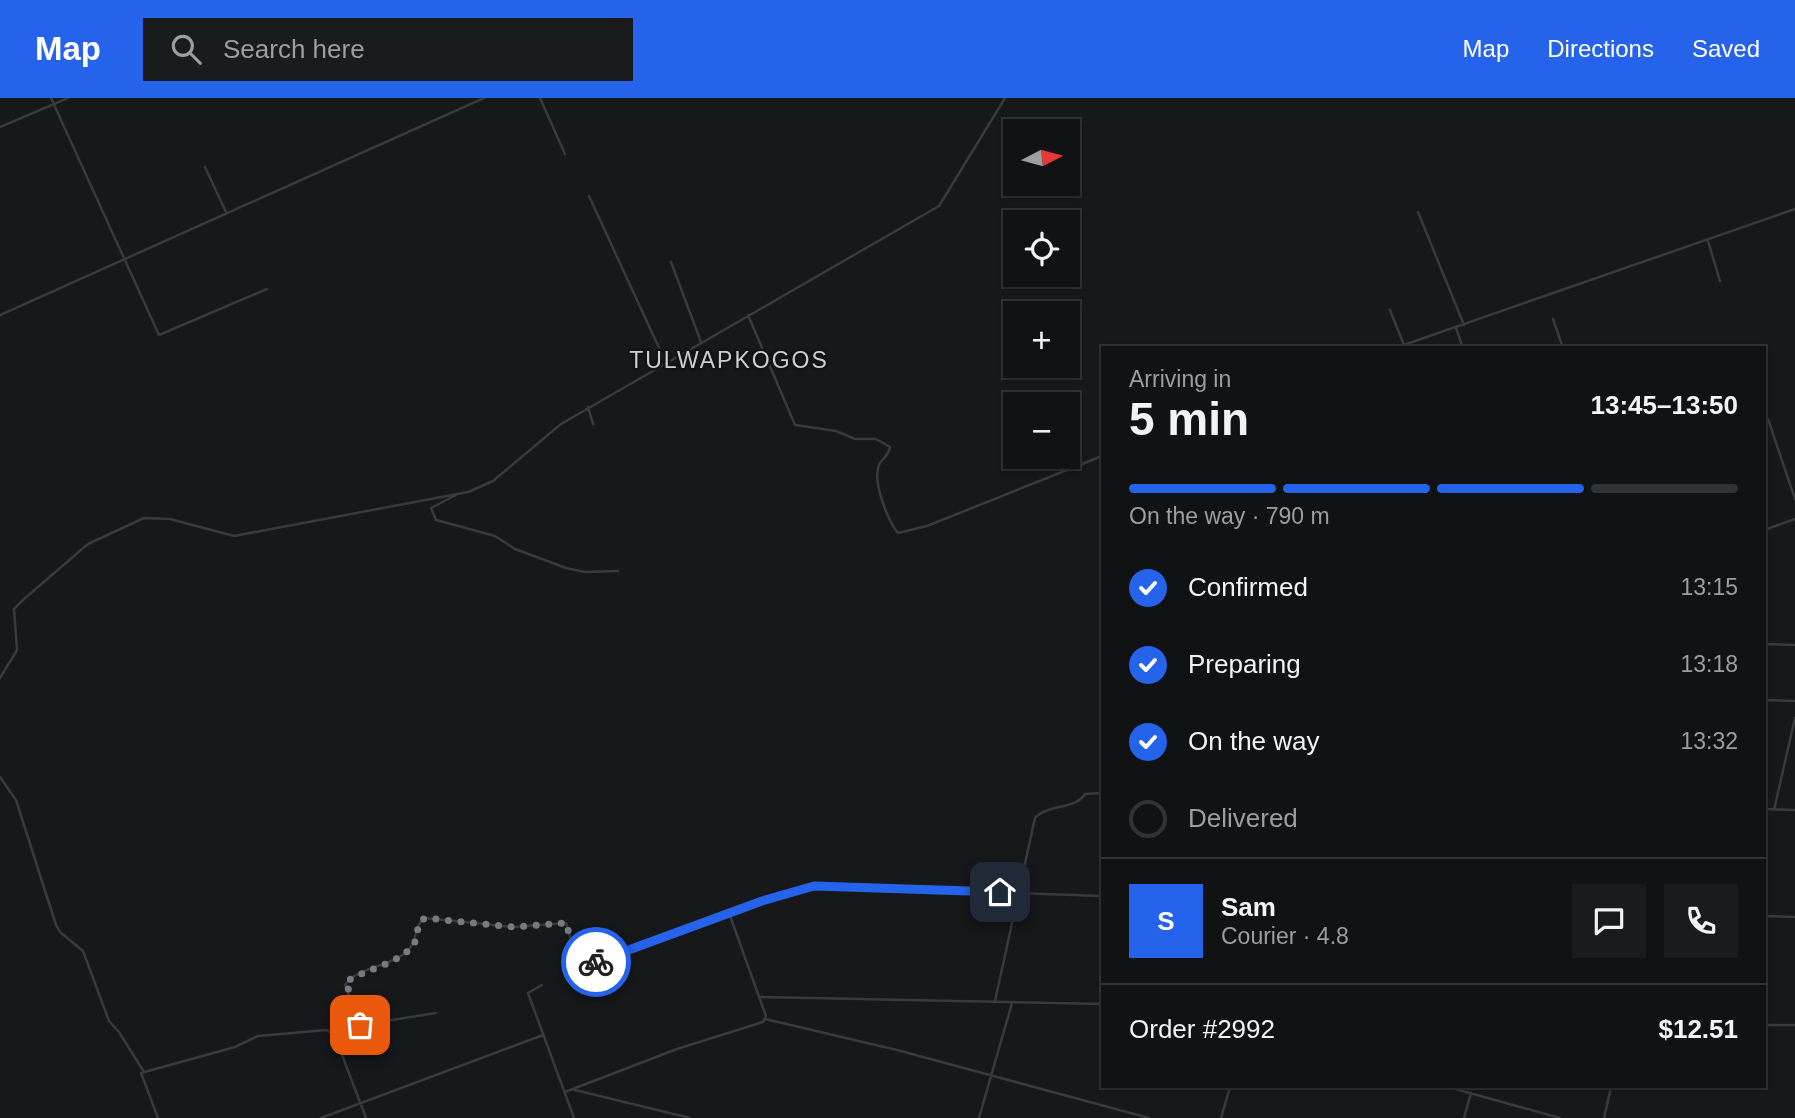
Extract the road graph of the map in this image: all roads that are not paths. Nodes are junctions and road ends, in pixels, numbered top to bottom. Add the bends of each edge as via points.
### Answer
1 (51, 98) edge
2 (68, 98) edge
3 (484, 98) edge
4 (540, 98) edge
5 (1004, 98) edge
6 (54, 104) junction
7 (0, 127) edge
8 (565, 154) dead end
9 (205, 167) dead end
10 (589, 196) dead end
11 (1795, 209) edge
12 (1418, 212) dead end
13 (226, 214) junction
14 (1708, 241) junction
15 (122, 260) junction
16 (671, 262) dead end
17 (1720, 281) dead end
18 (267, 289) dead end
19 (1390, 310) dead end
20 (0, 315) edge
21 (748, 315) junction
22 (1553, 318) dead end
23 (1464, 325) junction
24 (1457, 328) junction
25 (702, 342) junction
26 (1404, 345) junction
27 (1401, 346) edge
28 (1462, 346) edge
29 (1562, 346) edge
30 (666, 363) junction
31 (588, 407) junction
32 (1768, 419) dead end
33 (593, 424) dead end
34 (1101, 456) edge
35 (458, 494) junction
36 (1795, 499) edge
37 (1795, 519) edge
38 (1766, 529) edge
39 (618, 571) dead end
40 (1766, 645) edge
41 (1795, 645) edge
42 (0, 678) edge
43 (1766, 700) edge
44 (1795, 701) edge
45 (1795, 718) edge
46 (0, 777) edge
47 (1101, 793) edge
48 (1766, 808) edge
49 (1774, 810) junction
50 (1795, 810) edge
51 (1020, 893) junction
52 (1101, 896) edge
53 (729, 913) junction
54 (1766, 916) edge
55 (1795, 917) edge
56 (542, 985) dead end
57 (760, 997) junction
58 (995, 1001) junction
59 (1012, 1003) junction
60 (1101, 1004) edge
61 (436, 1013) dead end
62 (765, 1019) junction
63 (360, 1025) junction
64 (1766, 1025) edge
65 (1795, 1025) edge
66 (334, 1034) junction
67 (543, 1035) junction
68 (144, 1072) junction
69 (991, 1076) junction
70 (1230, 1088) edge
71 (1459, 1088) edge
72 (1611, 1088) edge
73 (575, 1090) junction
74 (565, 1092) junction
75 (1471, 1093) junction
76 (361, 1103) junction
77 (158, 1118) edge
78 (321, 1118) edge
79 (366, 1118) edge
80 (574, 1118) edge
81 (690, 1118) edge
82 (979, 1118) edge
83 (1149, 1118) edge
84 (1221, 1118) edge
85 (1464, 1118) edge
86 (1560, 1118) edge
87 (1604, 1118) edge

1 - 6 street
2 - 6 street
3 - 13 street
4 - 8 street
5 - 21 street via 939,206
6 - 7 street
6 - 15 street
9 - 13 street
10 - 30 street
11 - 14 street
12 - 23 street
13 - 15 street
14 - 17 street
14 - 23 street
15 - 18 street via 159,335
15 - 20 street
16 - 25 street
19 - 26 street
21 - 25 street
21 - 34 street via 794,425 836,431 855,439 876,439 890,447 879,465 877,480 898,533 928,526
22 - 29 street
23 - 24 street
24 - 26 street
24 - 28 street
25 - 30 street
26 - 27 street
30 - 31 street
31 - 33 street
31 - 35 street via 545,435 487,485
32 - 36 street
35 - 39 street via 431,508 436,520 495,536 515,549 566,568
35 - 42 street via 234,536 170,519 144,518 88,544 14,609 16,650
37 - 38 street
40 - 41 street
43 - 44 street
45 - 49 street
46 - 68 street via 16,800 56,925 83,951 108,1021
47 - 51 street via 1087,794 1038,814
48 - 49 street
49 - 50 street
51 - 52 street
51 - 53 street via 820,885
51 - 58 street
53 - 57 street
53 - 63 street via 582,965 566,923 513,927 425,918 419,923 415,943 404,954 346,982
54 - 55 street
56 - 67 street via 528,993
57 - 58 street
57 - 62 street
58 - 59 street
59 - 60 street
59 - 69 street
61 - 63 street
62 - 69 street
62 - 73 street
63 - 66 street
64 - 65 street
66 - 68 street via 326,1030 273,1033
66 - 76 street
67 - 74 street
67 - 76 street
68 - 77 street via 140,1075
69 - 82 street
69 - 83 street
70 - 84 street
71 - 75 street
72 - 87 street
73 - 74 street
73 - 81 street
74 - 80 street
75 - 85 street
75 - 86 street
76 - 78 street
76 - 79 street

